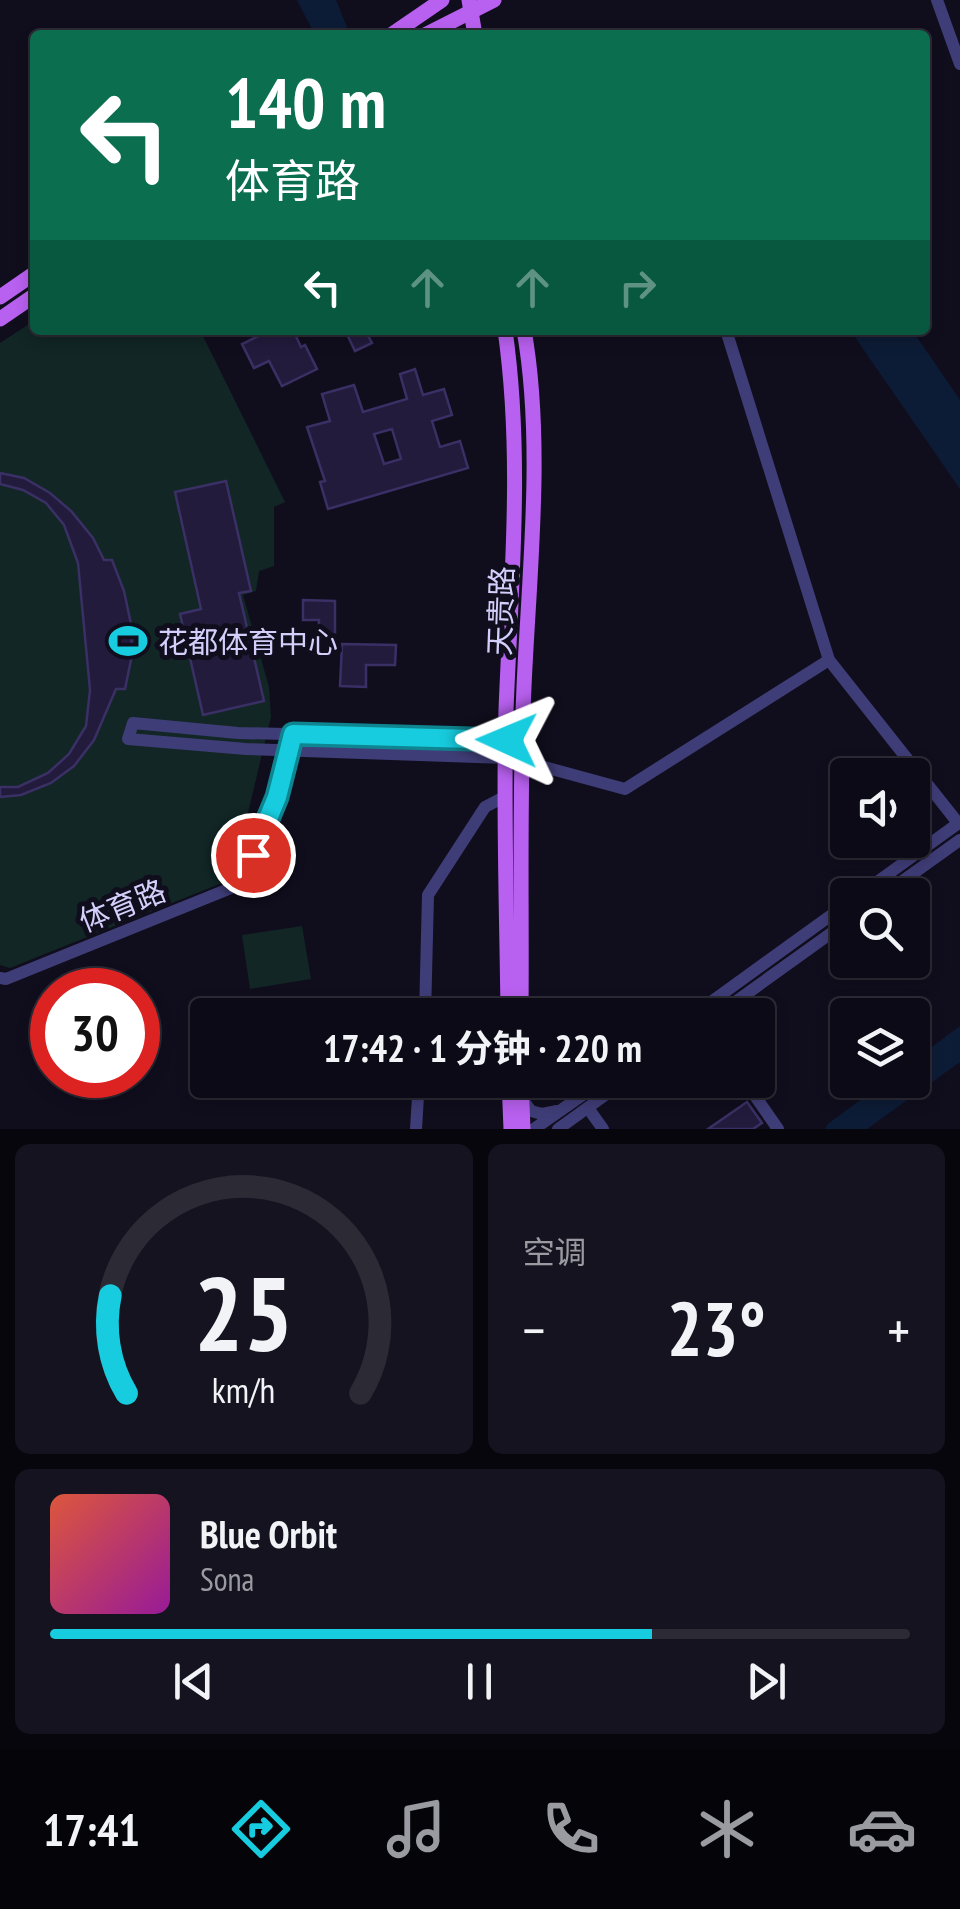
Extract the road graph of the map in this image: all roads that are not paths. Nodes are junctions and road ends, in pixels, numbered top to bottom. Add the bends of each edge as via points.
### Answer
1 (442, 0) edge
2 (450, 0) edge
3 (494, 0) edge
4 (937, 0) edge
5 (470, 6) edge
6 (456, 28) edge
7 (398, 30) edge
8 (960, 64) edge
9 (30, 276) edge
10 (0, 296) edge
11 (30, 298) edge
12 (0, 318) edge
13 (505, 335) edge
14 (525, 335) edge
15 (728, 335) edge
16 (829, 660) junction
17 (293, 734) junction
18 (507, 740) junction
19 (289, 750) junction
20 (514, 760) junction
21 (506, 796) junction
22 (959, 822) edge
23 (960, 840) edge
24 (882, 878) edge
25 (907, 878) edge
26 (830, 916) edge
27 (830, 934) edge
28 (0, 978) edge
29 (425, 998) edge
30 (508, 998) edge
31 (521, 998) edge
32 (717, 998) edge
33 (740, 998) edge
34 (417, 1098) edge
35 (510, 1098) edge
36 (521, 1098) joint
37 (579, 1098) edge
38 (602, 1098) edge
39 (756, 1098) edge
40 (588, 1108) junction
41 (564, 1109) junction
42 (416, 1129) edge
43 (511, 1129) edge
44 (522, 1129) edge
45 (534, 1129) edge
46 (558, 1129) edge
47 (603, 1129) edge
48 (778, 1129) edge

1 - 7 main road
2 - 6 main road
3 - 5 main road
4 - 8 street
5 - 6 main road
9 - 10 main road
11 - 12 main road
13 - 18 main road, 天贵路 via 514,455
14 - 20 main road, 天贵路 via 533,451
15 - 16 street
16 - 20 street via 626,789
16 - 22 street
17 - 18 street
17 - 19 street, 体育路
17 - 19 street via 133,724 128,739
18 - 20 main road, 天贵路
19 - 20 street
19 - 28 street, 体育路 via 242,884
20 - 21 main road, 天贵路
20 - 31 main road, 天贵路
21 - 29 street via 485,807 428,895
21 - 30 main road, 天贵路
22 - 24 street
23 - 25 street
26 - 32 street
27 - 33 street
34 - 42 street
35 - 43 main road
36 - 41 street via 536,1113
36 - 44 main road
37 - 41 street
38 - 40 street
39 - 48 street
40 - 46 street
40 - 47 street
41 - 45 street

